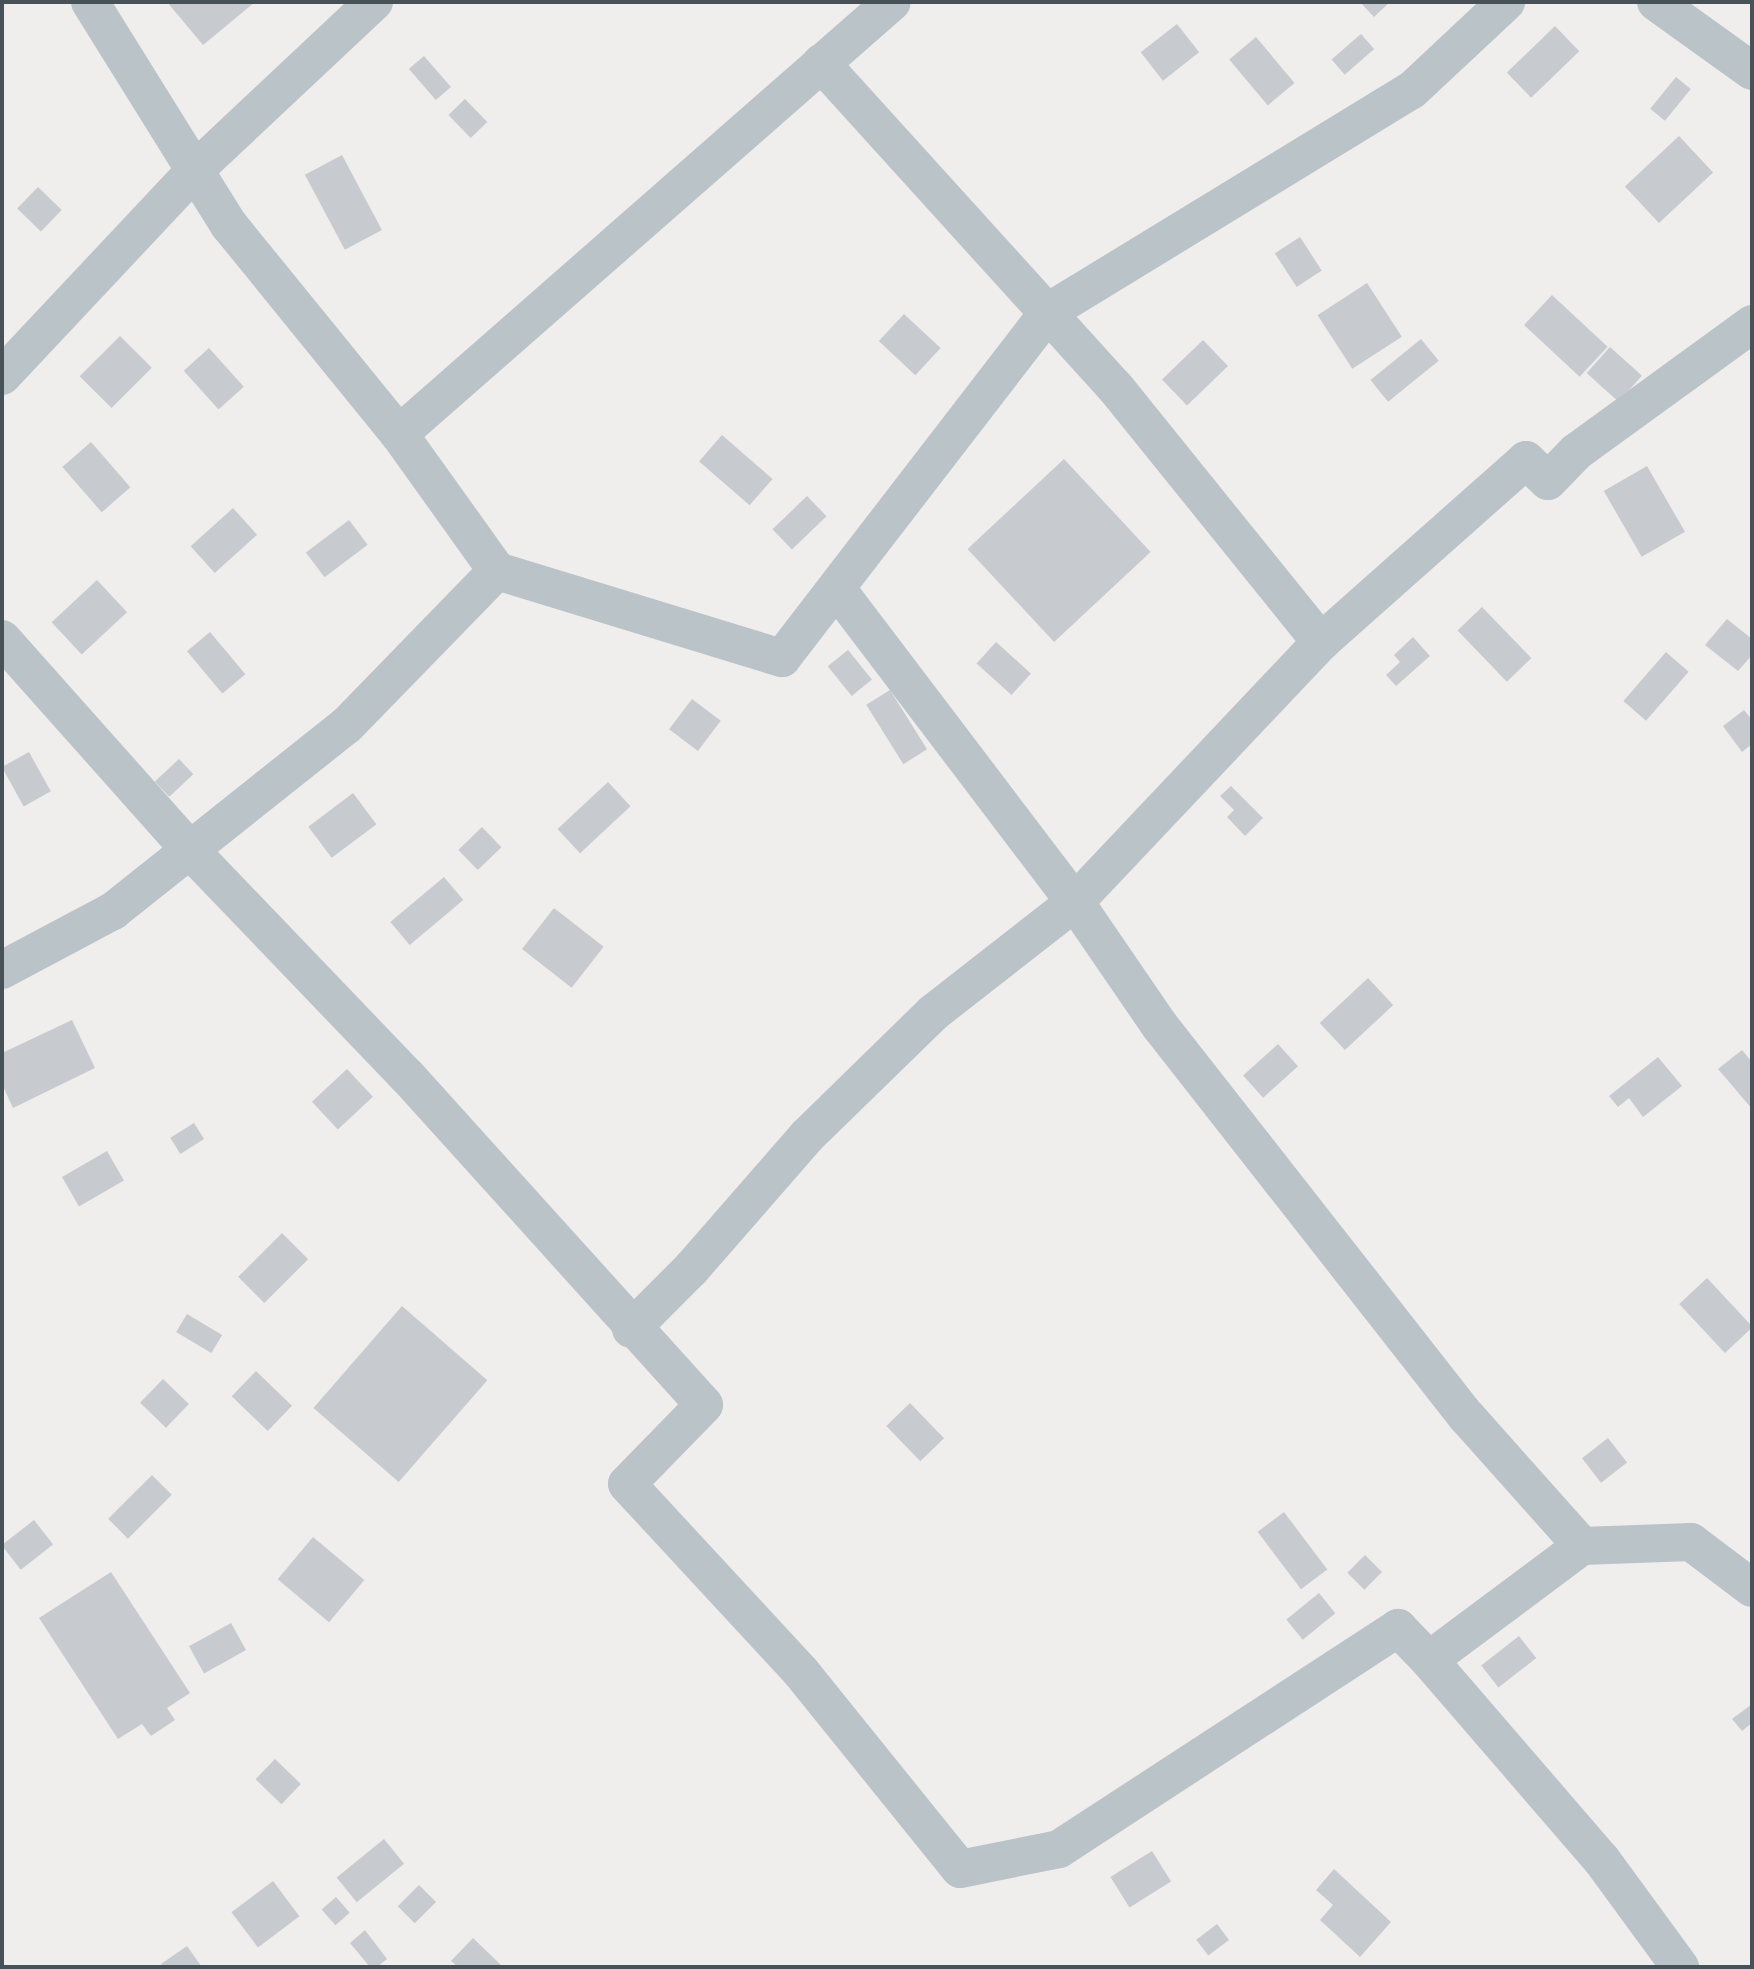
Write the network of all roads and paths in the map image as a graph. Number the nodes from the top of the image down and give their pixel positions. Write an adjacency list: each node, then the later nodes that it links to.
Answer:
1 (90, 2): 8 (street)
2 (374, 2): 8 (street)
3 (892, 2): 6 (street)
4 (1506, 2): 9 (street)
5 (1656, 2): 7 (street)
6 (821, 63): 9 (street); 12 (street)
7 (1752, 71)
8 (197, 168): 11 (street); 12 (street)
9 (1048, 312): 14 (street); 16 (street)
10 (1752, 324): 16 (street)
11 (2, 376)
12 (399, 434): 13 (street)
13 (497, 571): 14 (street); 17 (street)
14 (837, 589): 18 (street)
15 (2, 639): 17 (street)
16 (1321, 642): 18 (street)
17 (189, 849): 19 (street); 20 (street)
18 (1075, 901): 20 (street); 21 (street)
19 (2, 970)
20 (631, 1329): 23 (street)
21 (1582, 1546): 22 (street); 23 (street)
22 (1752, 1588)
23 (1429, 1660): 24 (street)
24 (1680, 1967)

